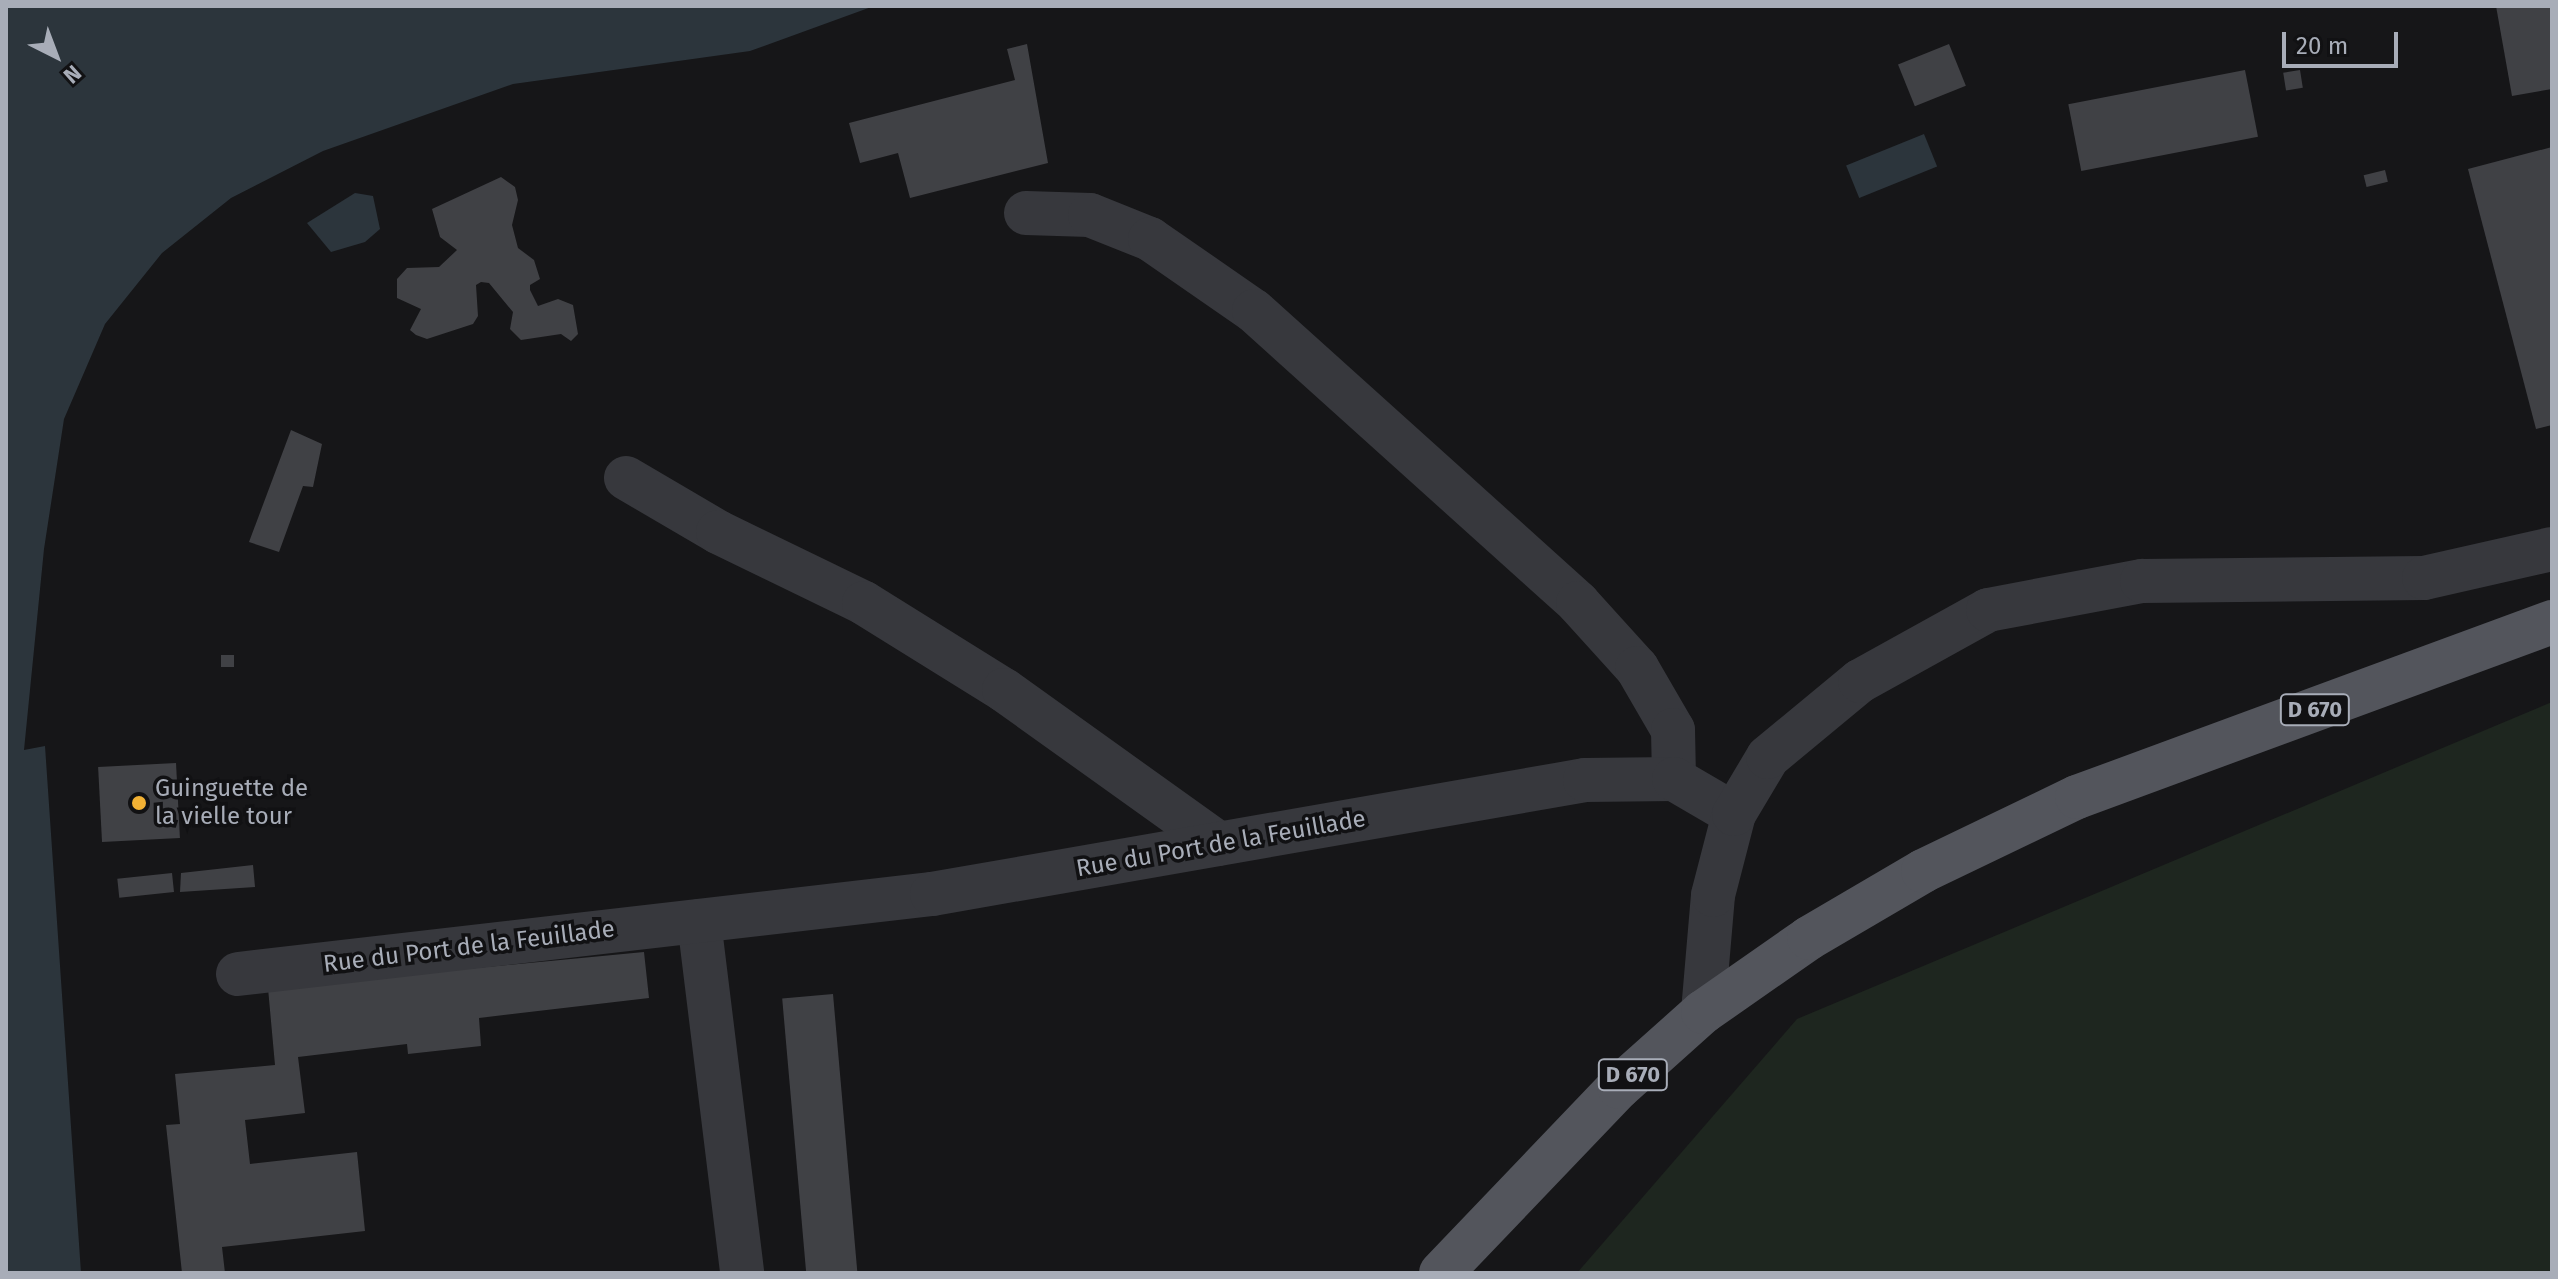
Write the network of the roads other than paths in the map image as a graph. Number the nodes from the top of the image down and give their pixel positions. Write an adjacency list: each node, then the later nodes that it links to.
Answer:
1 (1026, 213): 5 (street)
2 (626, 478): 7 (street)
3 (2552, 549): 6 (street)
4 (2552, 622): 10 (main road, D 670)
5 (1674, 779): 6 (street); 7 (street, Rue du Port de la Feuillade)
6 (1734, 814): 10 (street)
7 (1219, 844): 8 (street, Rue du Port de la Feuillade)
8 (699, 921): 9 (street, Rue du Port de la Feuillade); 12 (street)
9 (238, 974)
10 (1703, 1012): 11 (main road, D 670)
11 (1566, 1141): 13 (main road, D 670); 14 (main road, D 670)
12 (742, 1273)
13 (1441, 1273)
14 (1473, 1273)

